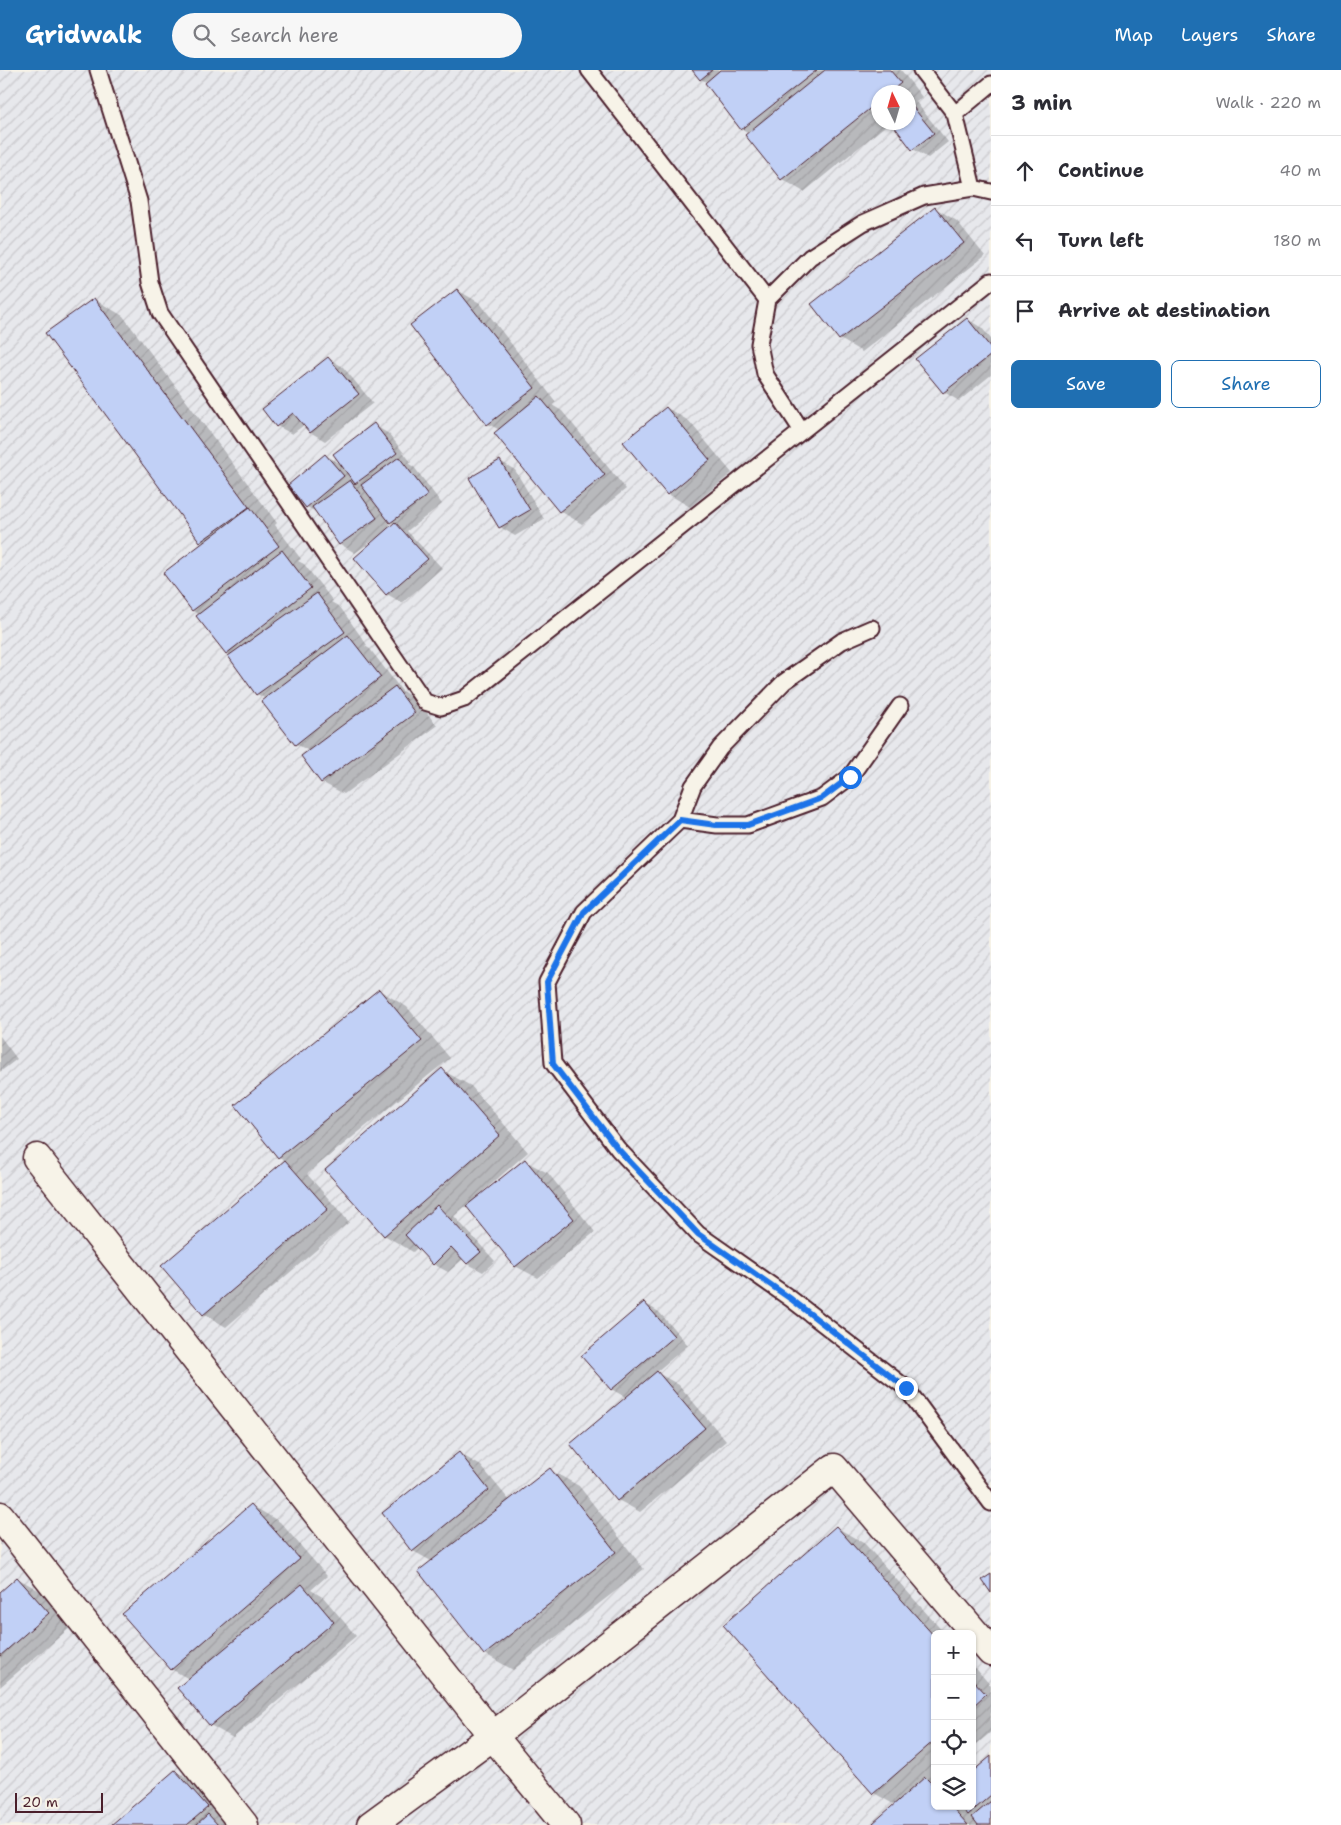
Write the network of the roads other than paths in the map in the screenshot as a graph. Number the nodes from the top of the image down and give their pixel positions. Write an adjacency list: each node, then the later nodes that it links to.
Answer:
1 (98, 70): 10 (lane)
2 (589, 70): 9 (lane)
3 (921, 70): 5 (lane)
4 (991, 84): 5 (lane)
5 (955, 114): 6 (lane)
6 (973, 188): 7 (lane); 9 (lane)
7 (991, 192)
8 (991, 281): 10 (lane)
9 (767, 300): 10 (lane)
10 (802, 431)
11 (872, 628): 13 (lane)
12 (900, 706): 13 (lane)
13 (680, 820): 15 (lane)
14 (36, 1158): 18 (street)
15 (991, 1503)
16 (0, 1516): 19 (street)
17 (991, 1652): 18 (street)
18 (493, 1736): 20 (street); 21 (street)
19 (244, 1825)
20 (371, 1825)
21 (566, 1825)

